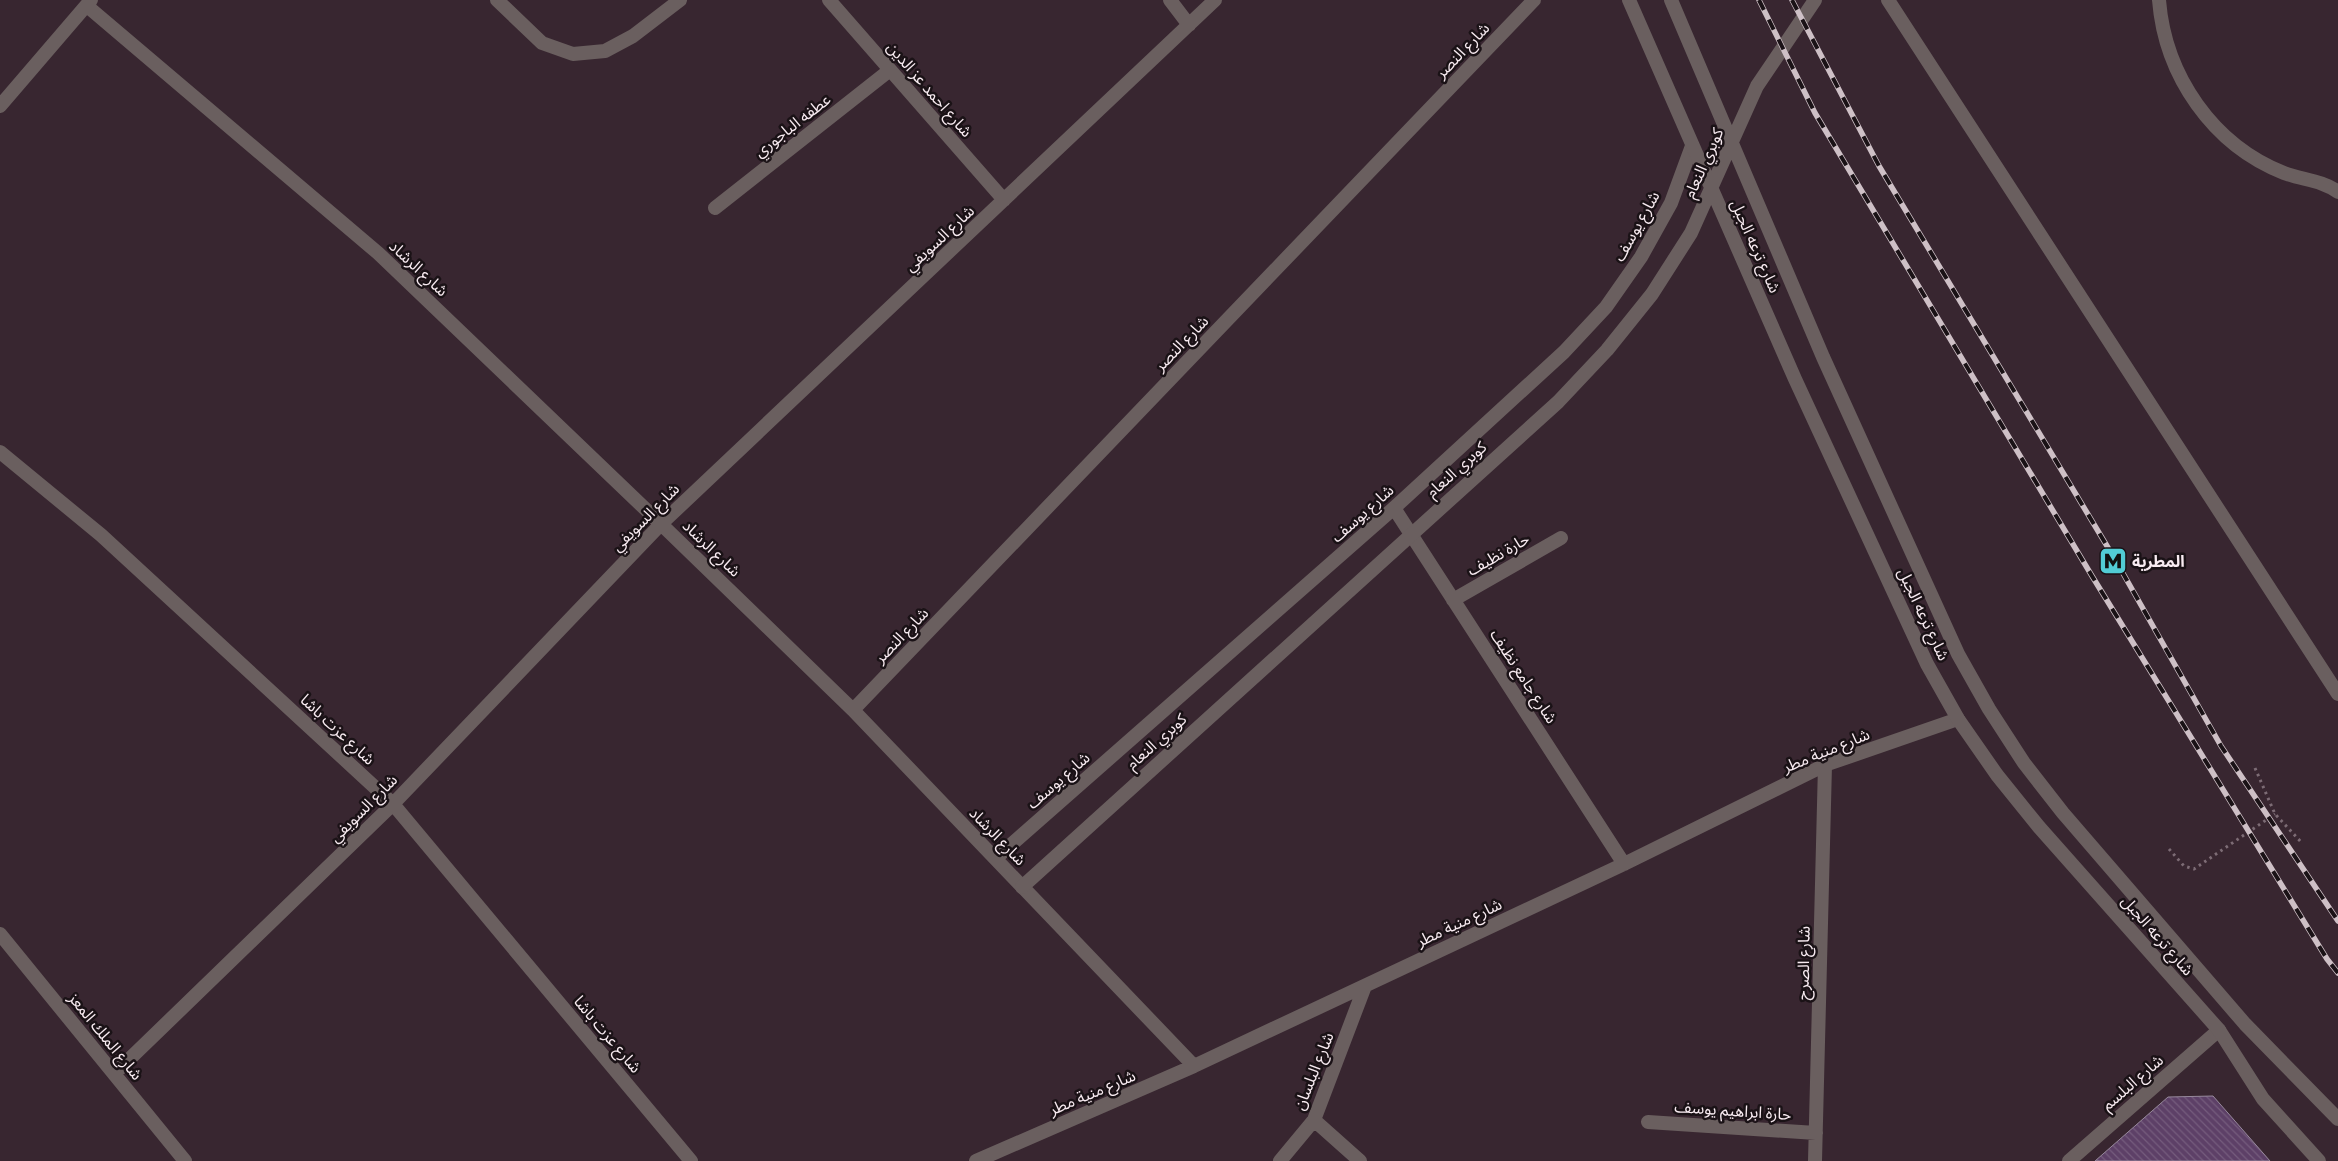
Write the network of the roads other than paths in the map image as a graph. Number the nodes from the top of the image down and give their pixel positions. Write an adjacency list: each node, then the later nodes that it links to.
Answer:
1 (497, 0): 2 (street)
2 (680, 0)
3 (829, 0): 14 (street, شارع احمد عز الدين)
4 (1170, 0): 13 (street)
5 (1215, 0): 13 (street, شارع السويفي)
6 (1534, 0): 26 (street, شارع النصر)
7 (1629, 0): 16 (street, شارع ترعه الجبل)
8 (1671, 0): 38 (street, شارع ترعه الجبل)
9 (1815, 0): 32 (street, كوبري النعام)
10 (1888, 0): 25 (street)
11 (2159, 0): 17 (street)
12 (89, 3): 15 (street); 22 (street, شارع الرشاد)
13 (1189, 25): 18 (street, شارع السويفي)
14 (890, 70): 18 (street, شارع احمد عز الدين); 19 (street, عطفه الباجوري)
15 (0, 106)
16 (1692, 146): 21 (street, شارع يوسف); 27 (street, شارع ترعه الجبل)
17 (2338, 192)
18 (1004, 200): 22 (street, شارع السويفي)
19 (715, 208)
20 (0, 452): 29 (street, شارع عزت باشا)
21 (1394, 508): 24 (street, شارع جامع نظيف); 30 (street, شارع يوسف)
22 (661, 524): 26 (street, شارع الرشاد); 29 (street, شارع السويفي)
23 (1561, 538): 24 (street, حارة نظيف)
24 (1453, 600): 31 (street, شارع جامع نظيف)
25 (2338, 694)
26 (854, 710): 30 (street, شارع الرشاد)
27 (1958, 719): 28 (street, شارع منية مطر); 35 (street, شارع ترعه الجبل)
28 (1825, 765): 31 (street, شارع منية مطر); 41 (street, شارع الصرح)
29 (393, 804): 37 (street, شارع السويفي); 43 (street, شارع عزت باشا)
30 (996, 858): 32 (street, شارع الرشاد)
31 (1624, 864): 34 (street, شارع منية مطر)
32 (1022, 886): 36 (street, شارع الرشاد)
33 (0, 934): 37 (street, شارع الملك المعز)
34 (1365, 986): 36 (street, شارع منية مطر); 39 (street, شارع البلسان)
35 (2219, 1030): 48 (street, شارع البلسم); 49 (street, شارع ترعه الجبل)
36 (1194, 1066): 44 (street, شارع منية مطر)
37 (114, 1074): 42 (street, شارع الملك المعز)
38 (2338, 1119)
39 (1314, 1120): 45 (street, شارع البلسان); 46 (street)
40 (1648, 1122): 41 (street, حارة ابراهيم يوسف)
41 (1816, 1133): 47 (street, شارع الصرح)
42 (185, 1161)
43 (691, 1161)
44 (976, 1161)
45 (1280, 1161)
46 (1360, 1161)
47 (1815, 1161)
48 (2069, 1161)
49 (2319, 1161)

